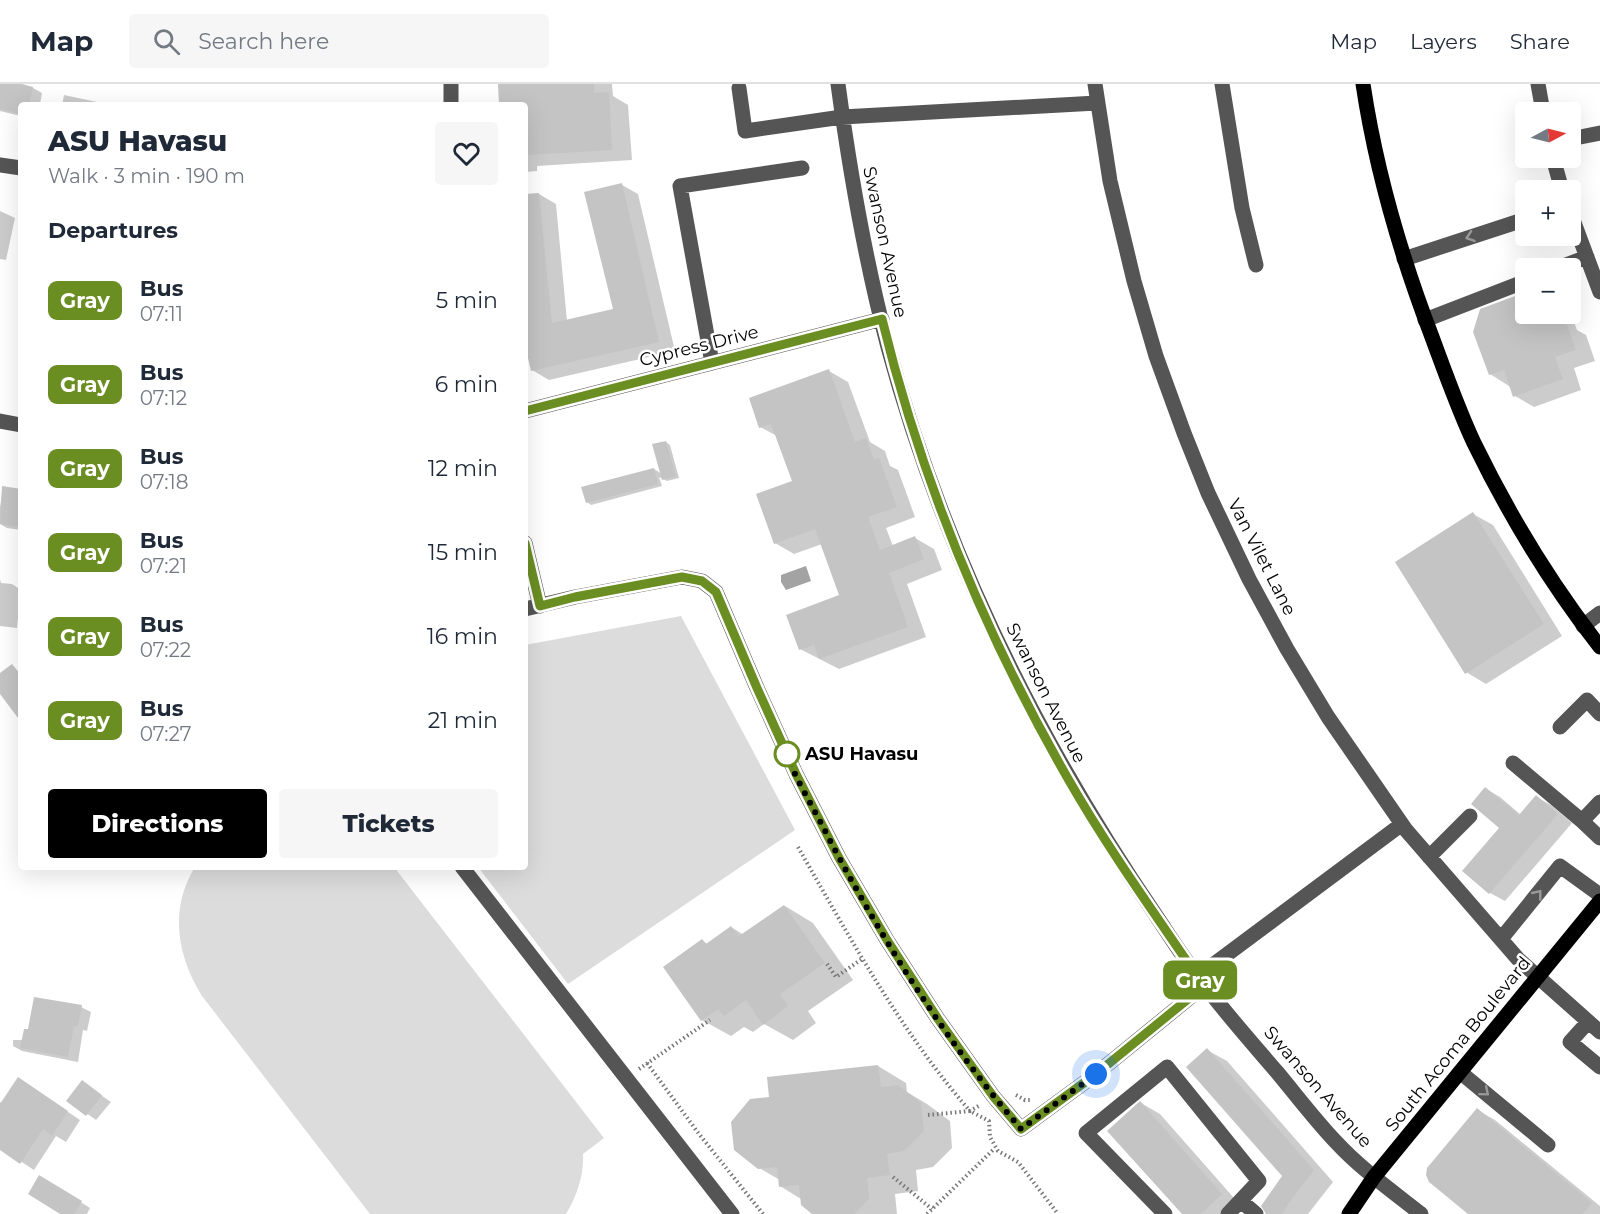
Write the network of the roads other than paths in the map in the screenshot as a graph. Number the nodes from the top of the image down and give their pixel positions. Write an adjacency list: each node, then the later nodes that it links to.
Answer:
1 (451, 84): 8 (street)
2 (838, 84): 11 (street, Swanson Avenue)
3 (1095, 84): 10 (street, Van Vilet Lane)
4 (1222, 84): 22 (street)
5 (1363, 84): 20 (main road)
6 (1538, 84): 9 (street)
7 (739, 88): 11 (street)
8 (451, 102)
9 (1542, 102)
10 (1097, 103): 11 (street); 42 (street, Van Vilet Lane)
11 (842, 117): 25 (street, Swanson Avenue)
12 (1600, 133): 13 (street)
13 (1581, 137)
14 (0, 165): 15 (street)
15 (18, 168)
16 (802, 168): 27 (street)
17 (1515, 223): 20 (street, one-way to 20)
18 (1581, 241): 19 (street)
19 (1587, 257): 21 (street); 24 (street)
20 (1404, 259): 26 (main road)
21 (1581, 259)
22 (1256, 264)
23 (1515, 285): 26 (street)
24 (1600, 292)
25 (882, 319): 27 (street, Cypress Drive); 50 (street, Swanson Avenue)
26 (1425, 320): 34 (main road)
27 (712, 363): 28 (street, Cypress Drive)
28 (528, 410)
29 (0, 421): 30 (street)
30 (18, 424)
31 (528, 567): 32 (street)
32 (533, 607): 50 (street)
33 (1600, 613): 34 (street)
34 (1583, 626): 35 (main road)
35 (1600, 647)
36 (1600, 714): 37 (street)
37 (1560, 727)
38 (1513, 763): 41 (street)
39 (1600, 802): 41 (street)
40 (1470, 816): 44 (street)
41 (1582, 821): 43 (street)
42 (1402, 824): 44 (street, Van Vilet Lane); 50 (street)
43 (1600, 838)
44 (1429, 857): 48 (street, Van Vilet Lane)
45 (464, 870): 57 (street)
46 (1600, 895): 48 (street, one-way to 46)
47 (1600, 901): 49 (main road, South Acoma Boulevard)
48 (1501, 939): 49 (street, Van Vilet Lane)
49 (1538, 977): 51 (street, Van Vilet Lane); 53 (main road, South Acoma Boulevard)
50 (1201, 981): 55 (street, Swanson Avenue)
51 (1594, 1027): 52 (street)
52 (1600, 1067)
53 (1460, 1072): 54 (street, one-way to 54); 55 (main road, South Acoma Boulevard)
54 (1548, 1145)
55 (1374, 1177): 61 (main road, South Acoma Boulevard); 62 (street, Swanson Avenue)
56 (1241, 1201): 58 (street); 59 (street); 60 (street)
57 (732, 1214)
58 (1165, 1214)
59 (1228, 1214)
60 (1256, 1214)
61 (1348, 1214)
62 (1421, 1214)

